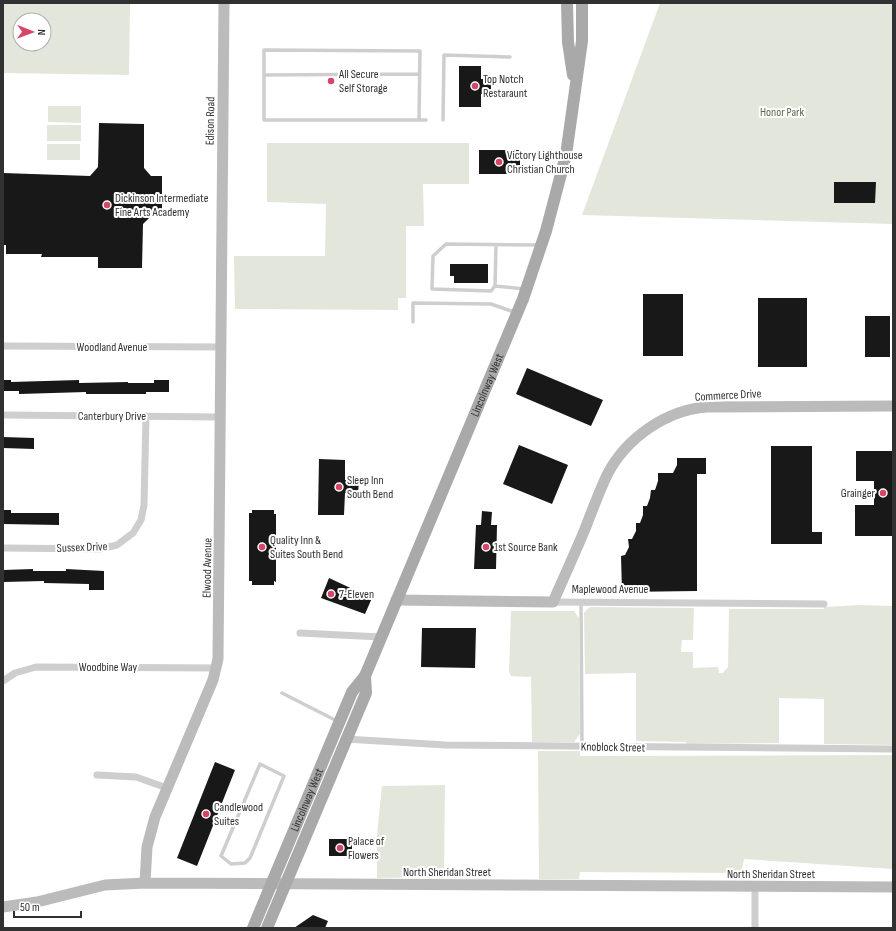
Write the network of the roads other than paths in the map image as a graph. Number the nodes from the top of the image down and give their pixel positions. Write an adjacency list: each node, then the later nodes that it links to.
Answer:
1 (224, 3): 11 (street, Edison Road)
2 (567, 3): 7 (main road, Lincolnway West)
3 (582, 3): 7 (main road, Lincolnway West)
4 (510, 57): 10 (lane)
5 (419, 74): 6 (lane); 6 (lane); 8 (lane)
6 (264, 75): 8 (lane)
7 (574, 85): 13 (main road, Lincolnway West)
8 (419, 120): 9 (lane)
9 (426, 120)
10 (443, 120)
11 (222, 239): 19 (street, Elwood Avenue)
12 (496, 245): 13 (lane); 14 (lane); 14 (lane)
13 (542, 245): 15 (main road, Lincolnway West)
14 (495, 286): 15 (lane)
15 (526, 289): 16 (main road, Lincolnway West)
16 (517, 312): 17 (lane); 25 (main road, Lincolnway West)
17 (413, 322)
18 (3, 346): 19 (street, Woodland Avenue)
19 (221, 348): 23 (street, Elwood Avenue)
20 (893, 406): 26 (street, Commerce Drive)
21 (3, 415): 22 (street, Canterbury Drive)
22 (146, 416): 23 (street, Canterbury Drive); 24 (street, Sussex Drive)
23 (222, 417): 31 (street, Elwood Avenue)
24 (3, 548)
25 (396, 600): 26 (street, Maplewood Avenue); 30 (main road, Lincolnway West)
26 (553, 602): 27 (street, Maplewood Avenue)
27 (581, 602): 28 (street, Maplewood Avenue); 38 (lane)
28 (824, 604)
29 (300, 633): 30 (street)
30 (381, 636): 32 (main road, Lincolnway West)
31 (216, 668): 33 (street, Woodbine Way); 41 (street, Elwood Avenue)
32 (365, 676): 35 (main road, Lincolnway West); 36 (main road, Lincolnway West)
33 (3, 681)
34 (282, 693): 35 (lane)
35 (340, 722): 37 (main road, Lincolnway West)
36 (347, 738): 37 (street, Knoblock Street); 38 (street, Knoblock Street); 45 (main road, Lincolnway West)
37 (333, 739): 44 (main road, Lincolnway West)
38 (582, 746): 39 (street, Knoblock Street)
39 (893, 749)
40 (97, 775): 41 (street)
41 (167, 788): 43 (street, Elwood Avenue)
42 (231, 864): 42 (lane)
43 (145, 883): 44 (street, North Sheridan Street); 48 (street, North Sheridan Street)
44 (271, 885): 45 (street, North Sheridan Street); 49 (main road, Lincolnway West)
45 (286, 885): 46 (street, North Sheridan Street); 50 (main road, Lincolnway West)
46 (755, 887): 47 (street, North Sheridan Street); 51 (street)
47 (893, 887)
48 (3, 907)
49 (253, 928)
50 (267, 928)
51 (755, 928)

